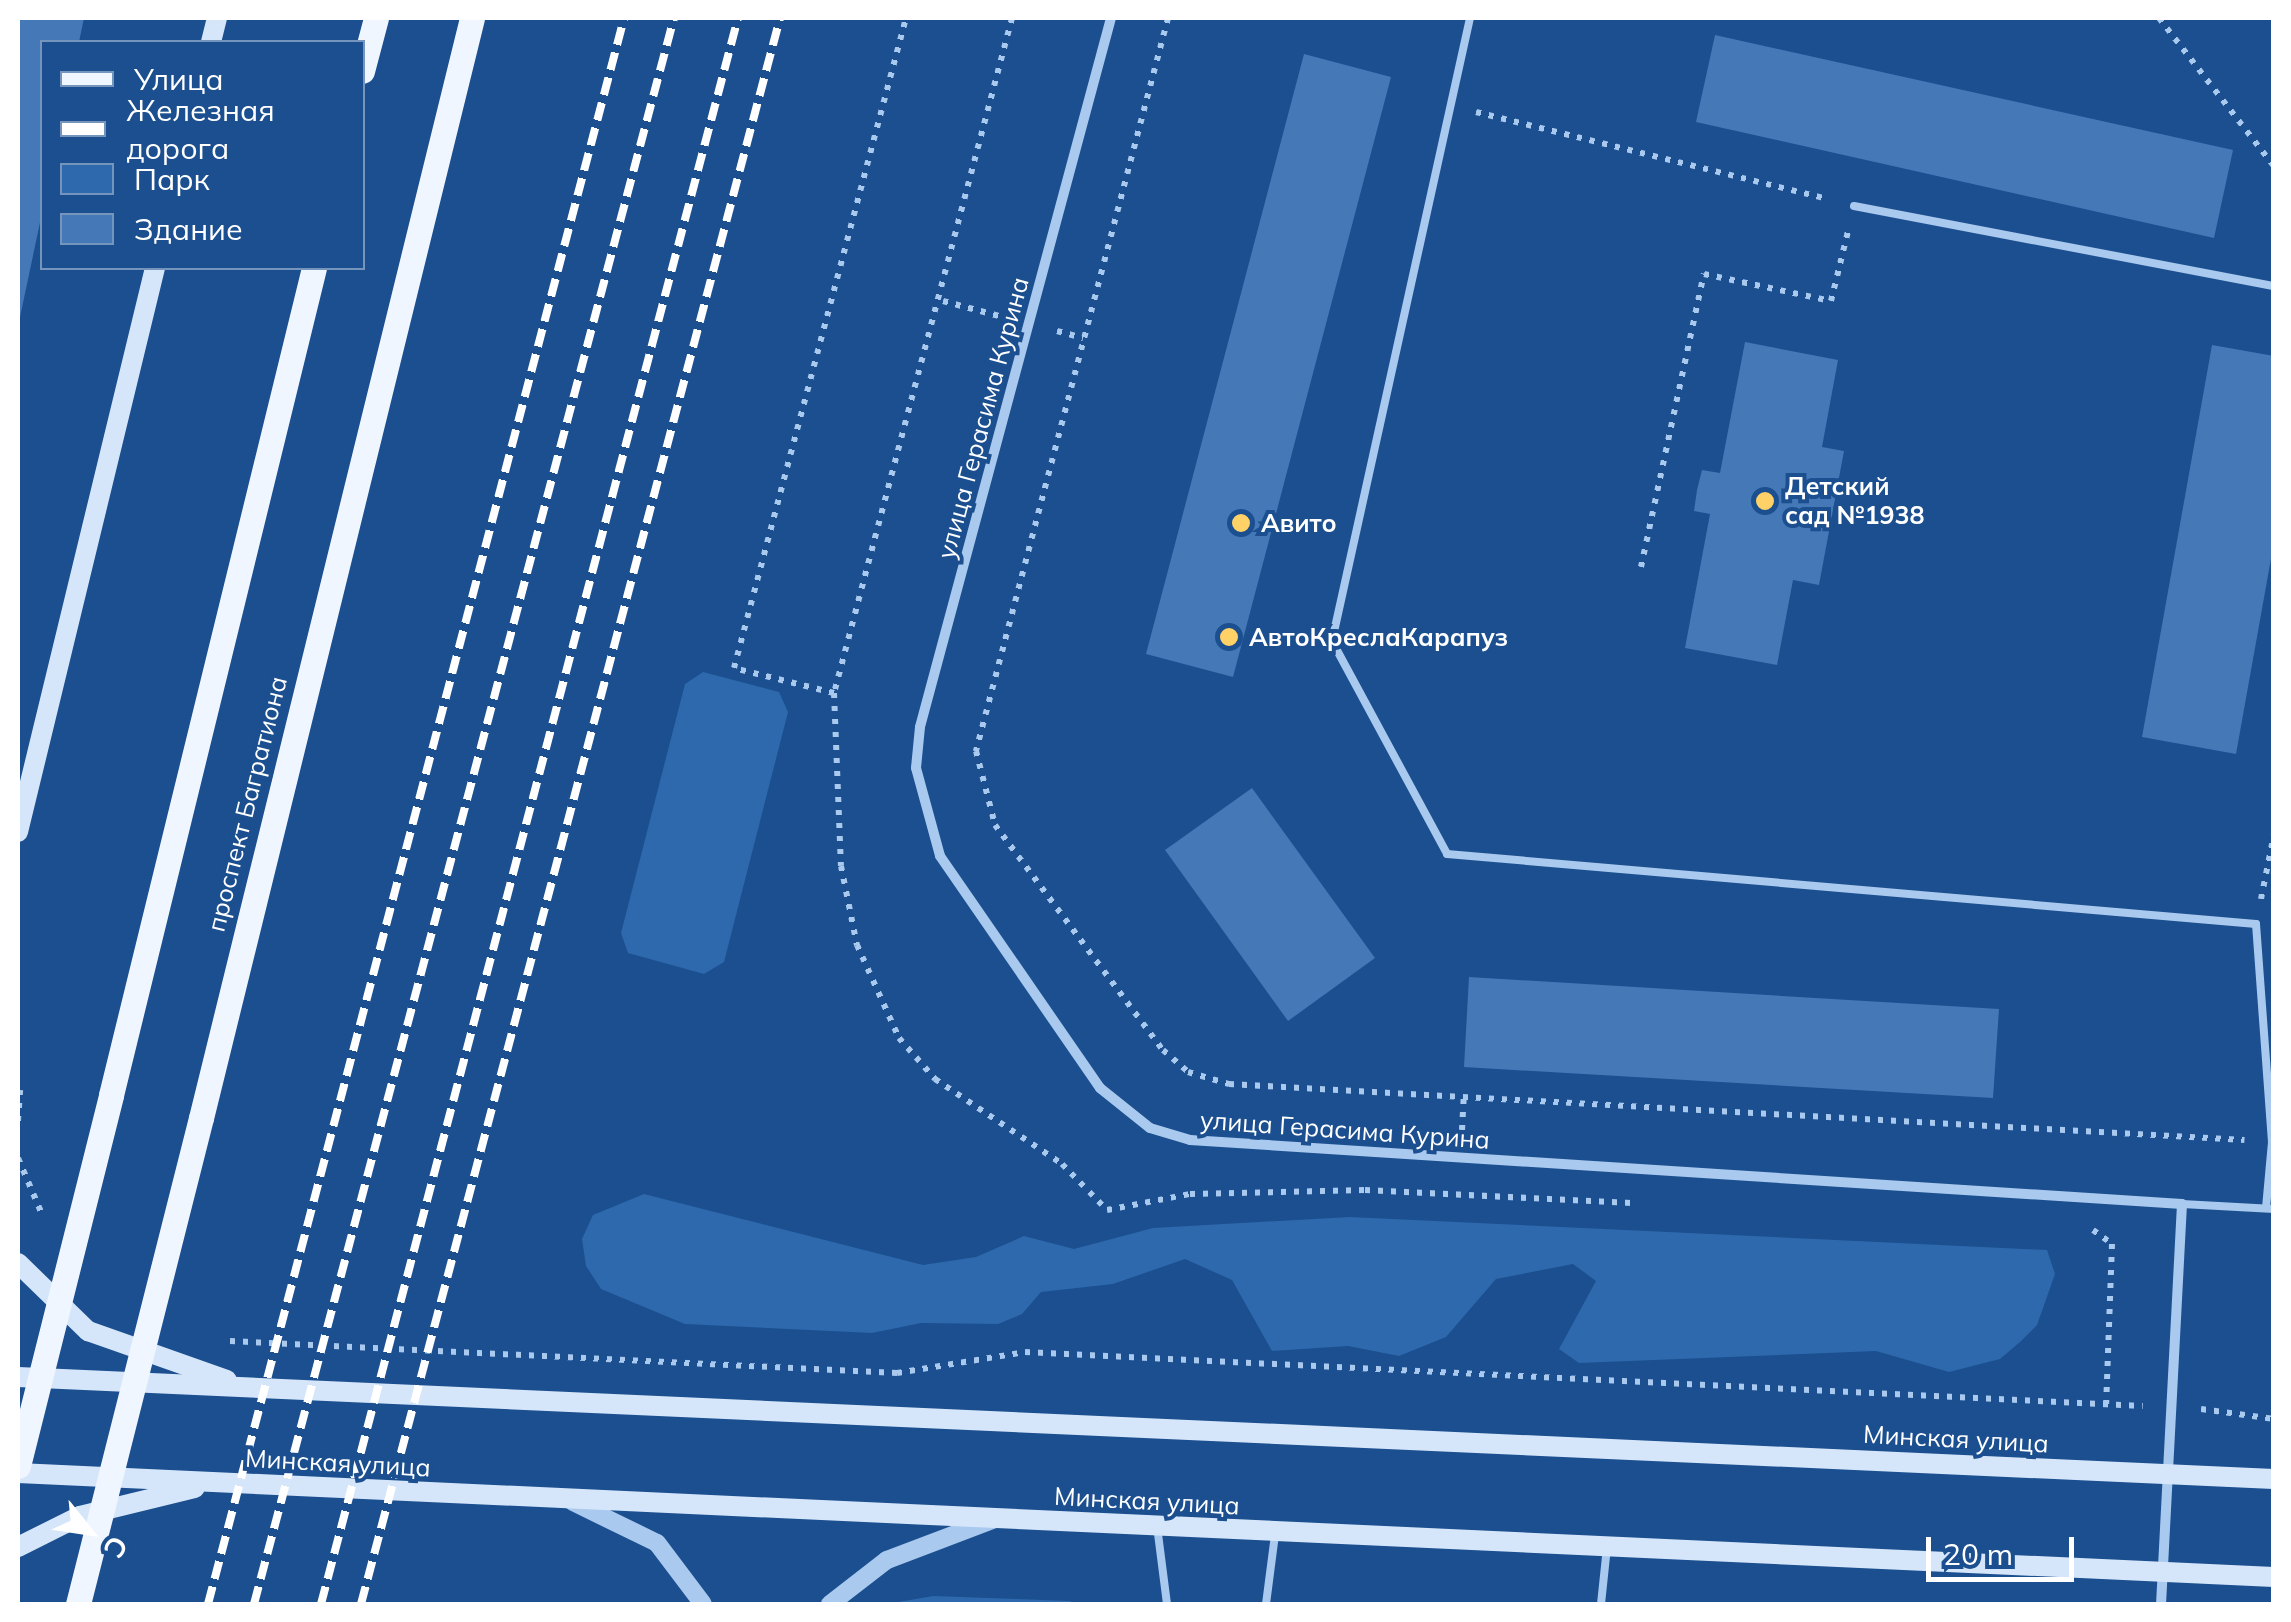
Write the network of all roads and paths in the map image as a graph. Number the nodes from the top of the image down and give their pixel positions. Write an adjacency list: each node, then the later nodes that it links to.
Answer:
1 (376, 18): 9 (main road)
2 (472, 18): 55 (main road, проспект Багратиона, bridge)
3 (906, 18): 21 (path)
4 (1012, 18): 16 (path)
5 (1111, 18): 32 (street, улица Герасима Курина)
6 (1168, 18): 19 (path)
7 (1470, 18): 10 (lane)
8 (2158, 18): 11 (path)
9 (365, 60)
10 (1450, 105): 12 (path); 24 (lane)
11 (2274, 166)
12 (1854, 206): 15 (lane); 20 (path)
13 (156, 270): 22 (main road)
14 (314, 270): 43 (main road, bridge)
15 (2274, 286)
16 (943, 301): 17 (path); 21 (path)
17 (1006, 318)
18 (1051, 330): 19 (path)
19 (1084, 338): 26 (path)
20 (1641, 568)
21 (834, 693): 31 (path)
22 (18, 832)
23 (2274, 834): 24 (path)
24 (2256, 924): 29 (lane)
25 (20, 1090): 27 (path)
26 (1464, 1097): 28 (path); 29 (path)
27 (18, 1121)
28 (1462, 1130)
29 (2272, 1142): 33 (lane)
30 (18, 1158): 34 (path)
31 (1655, 1204)
32 (2182, 1204): 33 (lane); 41 (street)
33 (2270, 1208)
34 (45, 1218)
35 (2086, 1225): 40 (path)
36 (18, 1263): 39 (main road)
37 (210, 1338): 40 (path)
38 (18, 1377): 39 (main road, Минская улица)
39 (248, 1387): 44 (main road, Минская улица)
40 (2106, 1404): 41 (path)
41 (2170, 1408): 42 (path); 44 (street)
42 (2274, 1419)
43 (18, 1469): 46 (main road, Минская улица)
44 (2167, 1474): 45 (main road, Минская улица); 53 (street)
45 (2274, 1479)
46 (217, 1483): 47 (main road, Минская улица); 51 (main road)
47 (563, 1499): 48 (main road, Минская улица); 56 (street)
48 (996, 1519): 49 (main road, Минская улица); 57 (street)
49 (1157, 1526): 50 (main road, Минская улица); 58 (lane)
50 (1276, 1532): 52 (main road, Минская улица); 59 (lane)
51 (18, 1547)
52 (1607, 1547): 53 (main road, Минская улица); 60 (lane)
53 (2162, 1574): 54 (main road, Минская улица); 61 (street)
54 (2274, 1578)
55 (78, 1604)
56 (703, 1604)
57 (830, 1604)
58 (1167, 1604)
59 (1266, 1604)
60 (1601, 1604)
61 (2161, 1604)

